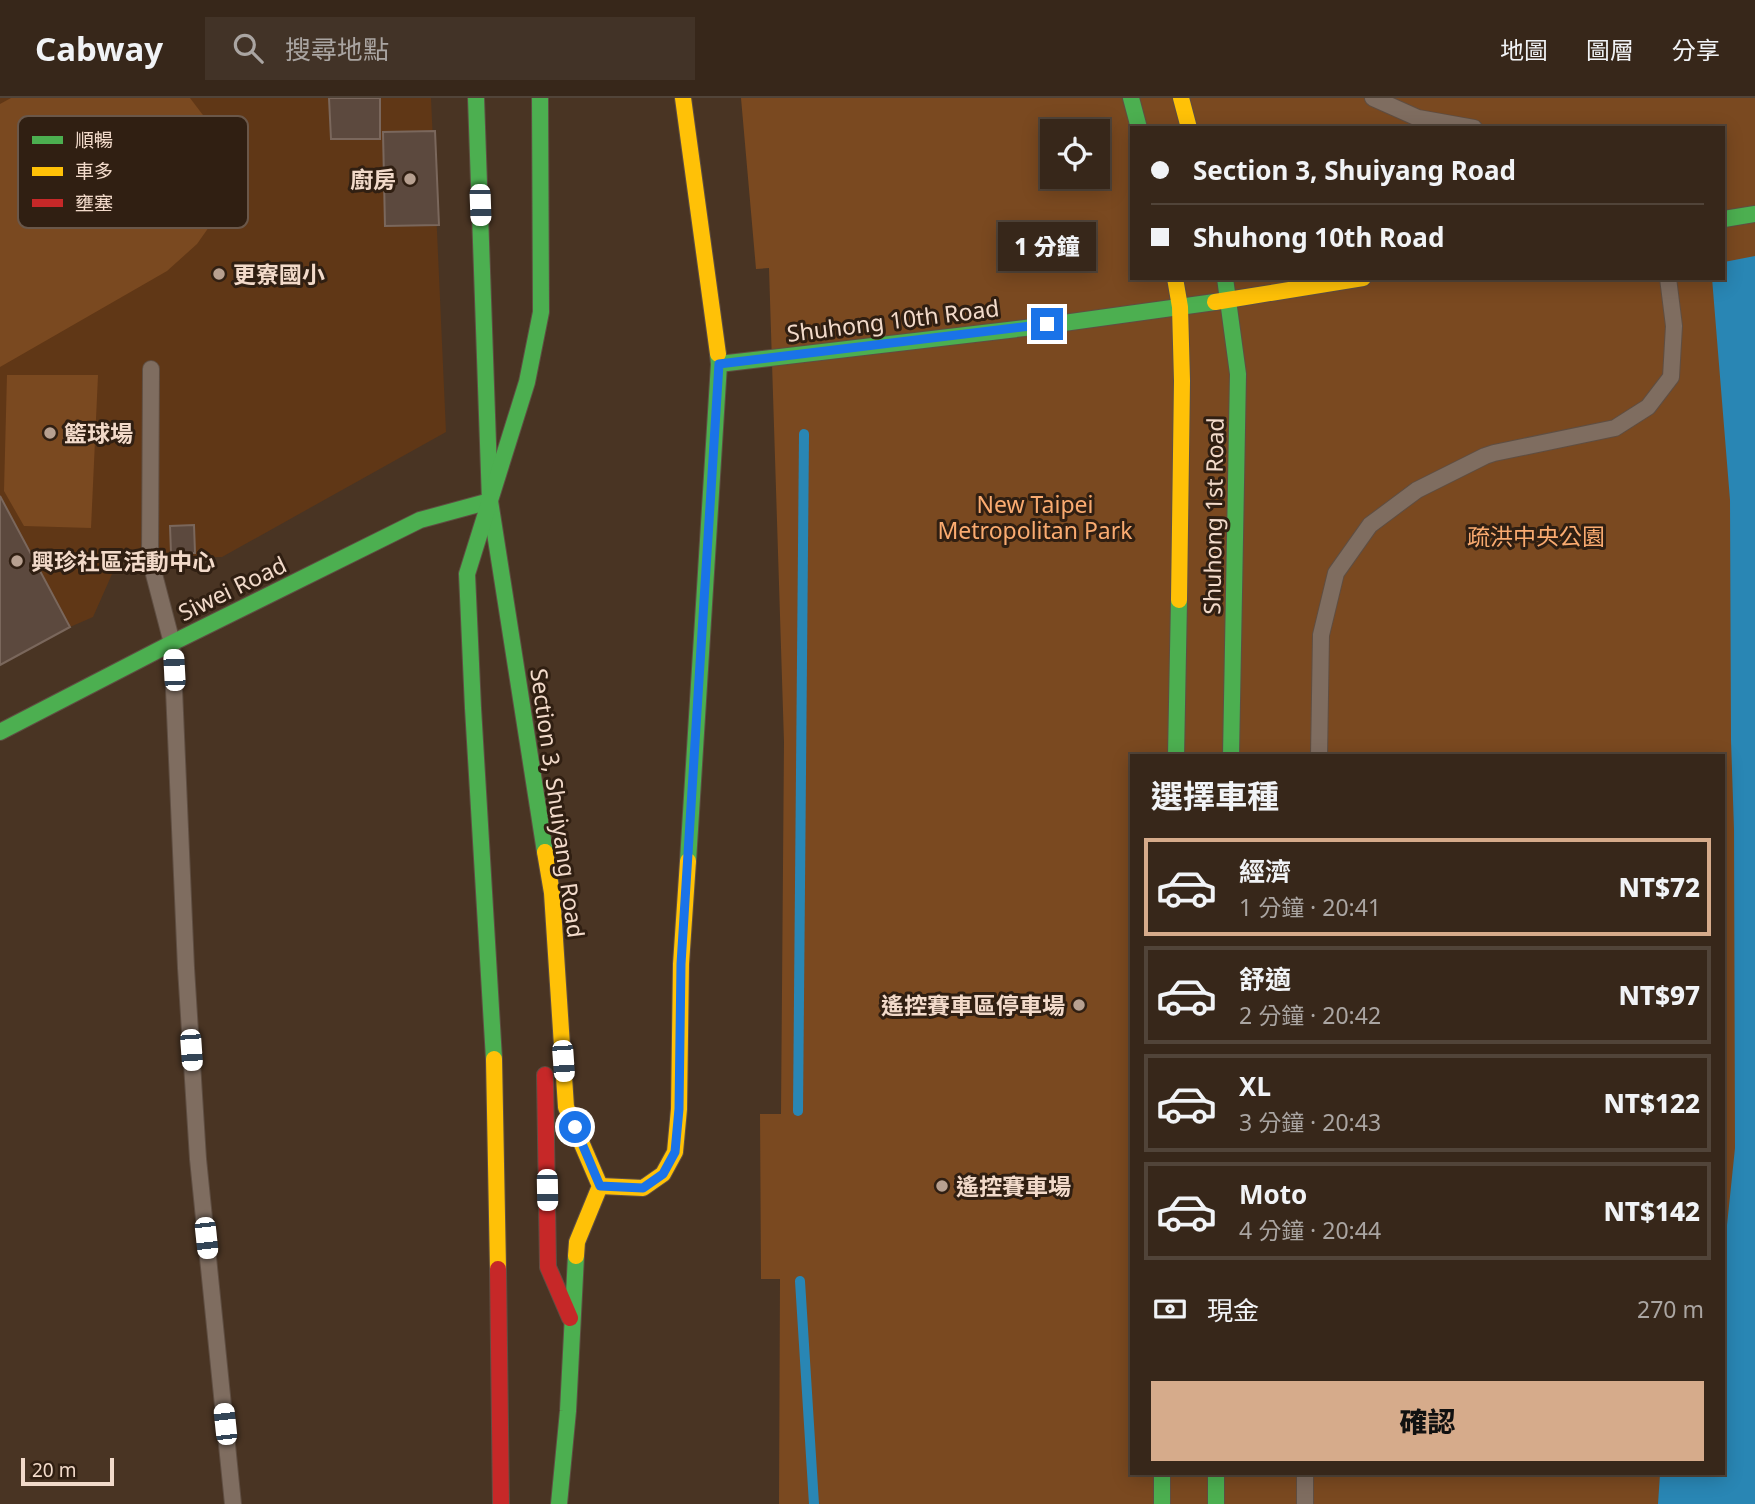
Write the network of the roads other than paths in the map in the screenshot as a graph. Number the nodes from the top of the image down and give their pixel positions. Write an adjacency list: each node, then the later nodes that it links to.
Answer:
1 (477, 98): 20 (street, Section 3, Shuiyang Road)
2 (540, 98): 20 (street)
3 (683, 98): 18 (street)
4 (1131, 98): 7 (street)
5 (1181, 98): 8 (street)
6 (1373, 98): 9 (lane)
7 (1138, 126)
8 (1188, 126)
9 (1463, 126)
10 (1755, 214): 11 (street)
11 (1725, 219)
12 (1175, 280): 17 (street, Shuhong 1st Road)
13 (1225, 280): 16 (street, Shuhong 1st Road)
14 (1351, 280): 16 (street, Shuhong 10th Road)
15 (1668, 280): 25 (lane)
16 (1228, 300): 17 (street, Shuhong 10th Road); 24 (street, Shuhong 1st Road)
17 (1180, 307): 18 (street, Shuhong 10th Road); 23 (street, Shuhong 1st Road)
18 (719, 364): 27 (street)
19 (151, 369): 21 (lane)
20 (490, 501): 21 (street, Siwei Road); 26 (street, Section 3, Shuiyang Road); 33 (street)
21 (172, 643): 22 (street, Siwei Road); 32 (lane)
22 (0, 732)
23 (1176, 754)
24 (1231, 754)
25 (1319, 754)
26 (560, 1016): 27 (street, Section 3, Shuiyang Road); 28 (street)
27 (600, 1186): 28 (street)
28 (573, 1326): 34 (street)
29 (1162, 1475): 35 (street)
30 (1216, 1475): 36 (street)
31 (1305, 1475): 37 (lane)
32 (233, 1504)
33 (501, 1504)
34 (559, 1504)
35 (1162, 1504)
36 (1216, 1504)
37 (1305, 1504)

